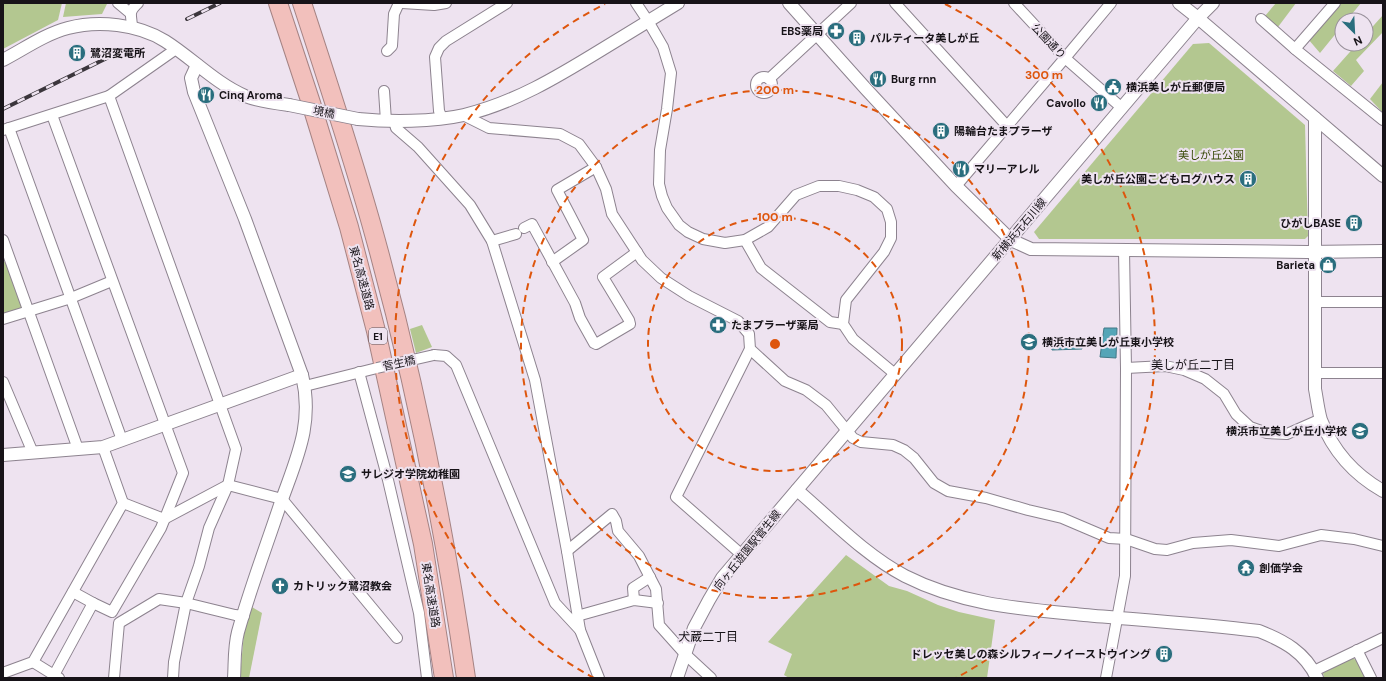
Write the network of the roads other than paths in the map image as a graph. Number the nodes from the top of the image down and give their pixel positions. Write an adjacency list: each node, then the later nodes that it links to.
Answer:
1 (118, 3): 18 (street)
2 (138, 3): 18 (street)
3 (278, 3): 111 (highway, 東名高速道路 / E1)
4 (302, 3): 112 (highway, 東名高速道路 / E1)
5 (400, 3): 6 (street); 26 (street)
6 (446, 3)
7 (636, 3): 21 (street)
8 (678, 3): 21 (street, 境橋)
9 (790, 3): 23 (street)
10 (851, 3): 23 (street)
11 (895, 3): 40 (street)
12 (1014, 3): 27 (street, 公園通り)
13 (1110, 3): 27 (street)
14 (1179, 3): 19 (street)
15 (1212, 3): 19 (street, 新横浜元石川線)
16 (1335, 3): 25 (street)
17 (504, 4): 36 (street)
18 (130, 13): 22 (street)
19 (1198, 18): 33 (street, 新横浜元石川線); 37 (street)
20 (1261, 19): 25 (street)
21 (648, 21): 35 (street, 境橋); 46 (street)
22 (132, 28): 24 (street, 境橋); 28 (street, 境橋)
23 (818, 35): 30 (street); 44 (street)
24 (176, 49): 29 (street, 境橋); 32 (street)
25 (1295, 49): 38 (street)
26 (387, 51)
27 (1065, 58): 33 (street, 公園通り); 40 (street)
28 (3, 60)
29 (197, 65): 39 (street, 境橋, bridge); 67 (street)
30 (768, 79)
31 (384, 91): 39 (street)
32 (110, 96): 34 (street); 69 (street)
33 (1122, 108): 47 (street, 新横浜元石川線)
34 (52, 115): 41 (street); 54 (street)
35 (464, 115): 36 (street, 境橋); 42 (street)
36 (442, 118): 39 (street, 境橋)
37 (1315, 118): 43 (street); 52 (street)
38 (1383, 120)
39 (390, 121): 48 (street)
40 (1007, 126): 44 (street)
41 (6, 129): 55 (street)
42 (596, 167): 51 (street); 53 (street)
43 (1383, 176)
44 (956, 186): 47 (street)
45 (3, 240): 58 (street)
46 (745, 240): 60 (street); 60 (street)
47 (1010, 240): 49 (street); 66 (street, 新横浜元石川線)
48 (492, 241): 53 (street); 87 (street)
49 (1124, 250): 52 (street); 62 (street)
50 (1383, 251): 52 (street)
51 (637, 252): 53 (street); 61 (street)
52 (1315, 252): 56 (street)
53 (552, 262)
54 (112, 281): 55 (street); 71 (street)
55 (71, 298): 58 (street); 73 (street)
56 (1315, 302): 57 (street); 64 (street)
57 (1383, 302)
58 (29, 312): 59 (street); 75 (street)
59 (3, 319)
60 (843, 324): 66 (street)
61 (750, 349): 72 (street); 88 (street)
62 (1126, 368): 70 (street); 85 (street)
63 (361, 372): 67 (street, 菅生橋); 98 (street, 菅生橋, bridge); 110 (street)
64 (1315, 373): 65 (street); 70 (street)
65 (1383, 373)
66 (895, 374): 72 (street, 新横浜元石川線)
67 (303, 380): 69 (street); 82 (street)
68 (3, 382): 76 (street)
69 (221, 405): 71 (street); 79 (street)
70 (1321, 419): 81 (street)
71 (165, 425): 73 (street); 84 (street)
72 (847, 430): 78 (street, 新横浜元石川線); 85 (street)
73 (122, 440): 74 (street)
74 (103, 447): 75 (street); 83 (street)
75 (78, 449): 76 (street)
76 (33, 452): 77 (street)
77 (3, 455)
78 (826, 455): 80 (street, 向ヶ丘遊園駅菅生線)
79 (228, 485): 82 (street); 84 (street); 94 (street)
80 (797, 490): 88 (street, 向ヶ丘遊園駅菅生線); 97 (street)
81 (1383, 491)
82 (282, 499): 95 (street); 99 (street)
83 (122, 503): 84 (street); 90 (street)
84 (164, 519): 93 (street)
85 (1126, 539): 86 (street); 97 (street)
86 (1383, 546)
87 (567, 551): 89 (street); 96 (street)
88 (742, 554): 102 (street, 向ヶ丘遊園駅菅生線)
89 (650, 577): 91 (street); 92 (street)
90 (73, 592): 93 (street); 103 (street)
91 (634, 600): 92 (street); 96 (street)
92 (658, 602): 102 (street)
93 (93, 603): 106 (street)
94 (186, 603): 95 (street); 107 (street); 108 (street)
95 (244, 616): 109 (street)
96 (578, 616): 98 (street)
97 (1117, 618): 105 (street); 116 (street)
98 (580, 630): 113 (street)
99 (397, 638)
100 (1383, 638): 101 (street)
101 (1357, 650): 105 (street); 117 (street)
102 (685, 654): 114 (street, 向ヶ丘遊園駅菅生線); 115 (street)
103 (33, 662): 104 (street); 106 (street)
104 (3, 673)
105 (1315, 675)
106 (57, 676)
107 (114, 678)
108 (173, 678)
109 (234, 678)
110 (427, 678)
111 (444, 678)
112 (466, 678)
113 (599, 678)
114 (678, 678)
115 (711, 678)
116 (1106, 678)
117 (1371, 678)

